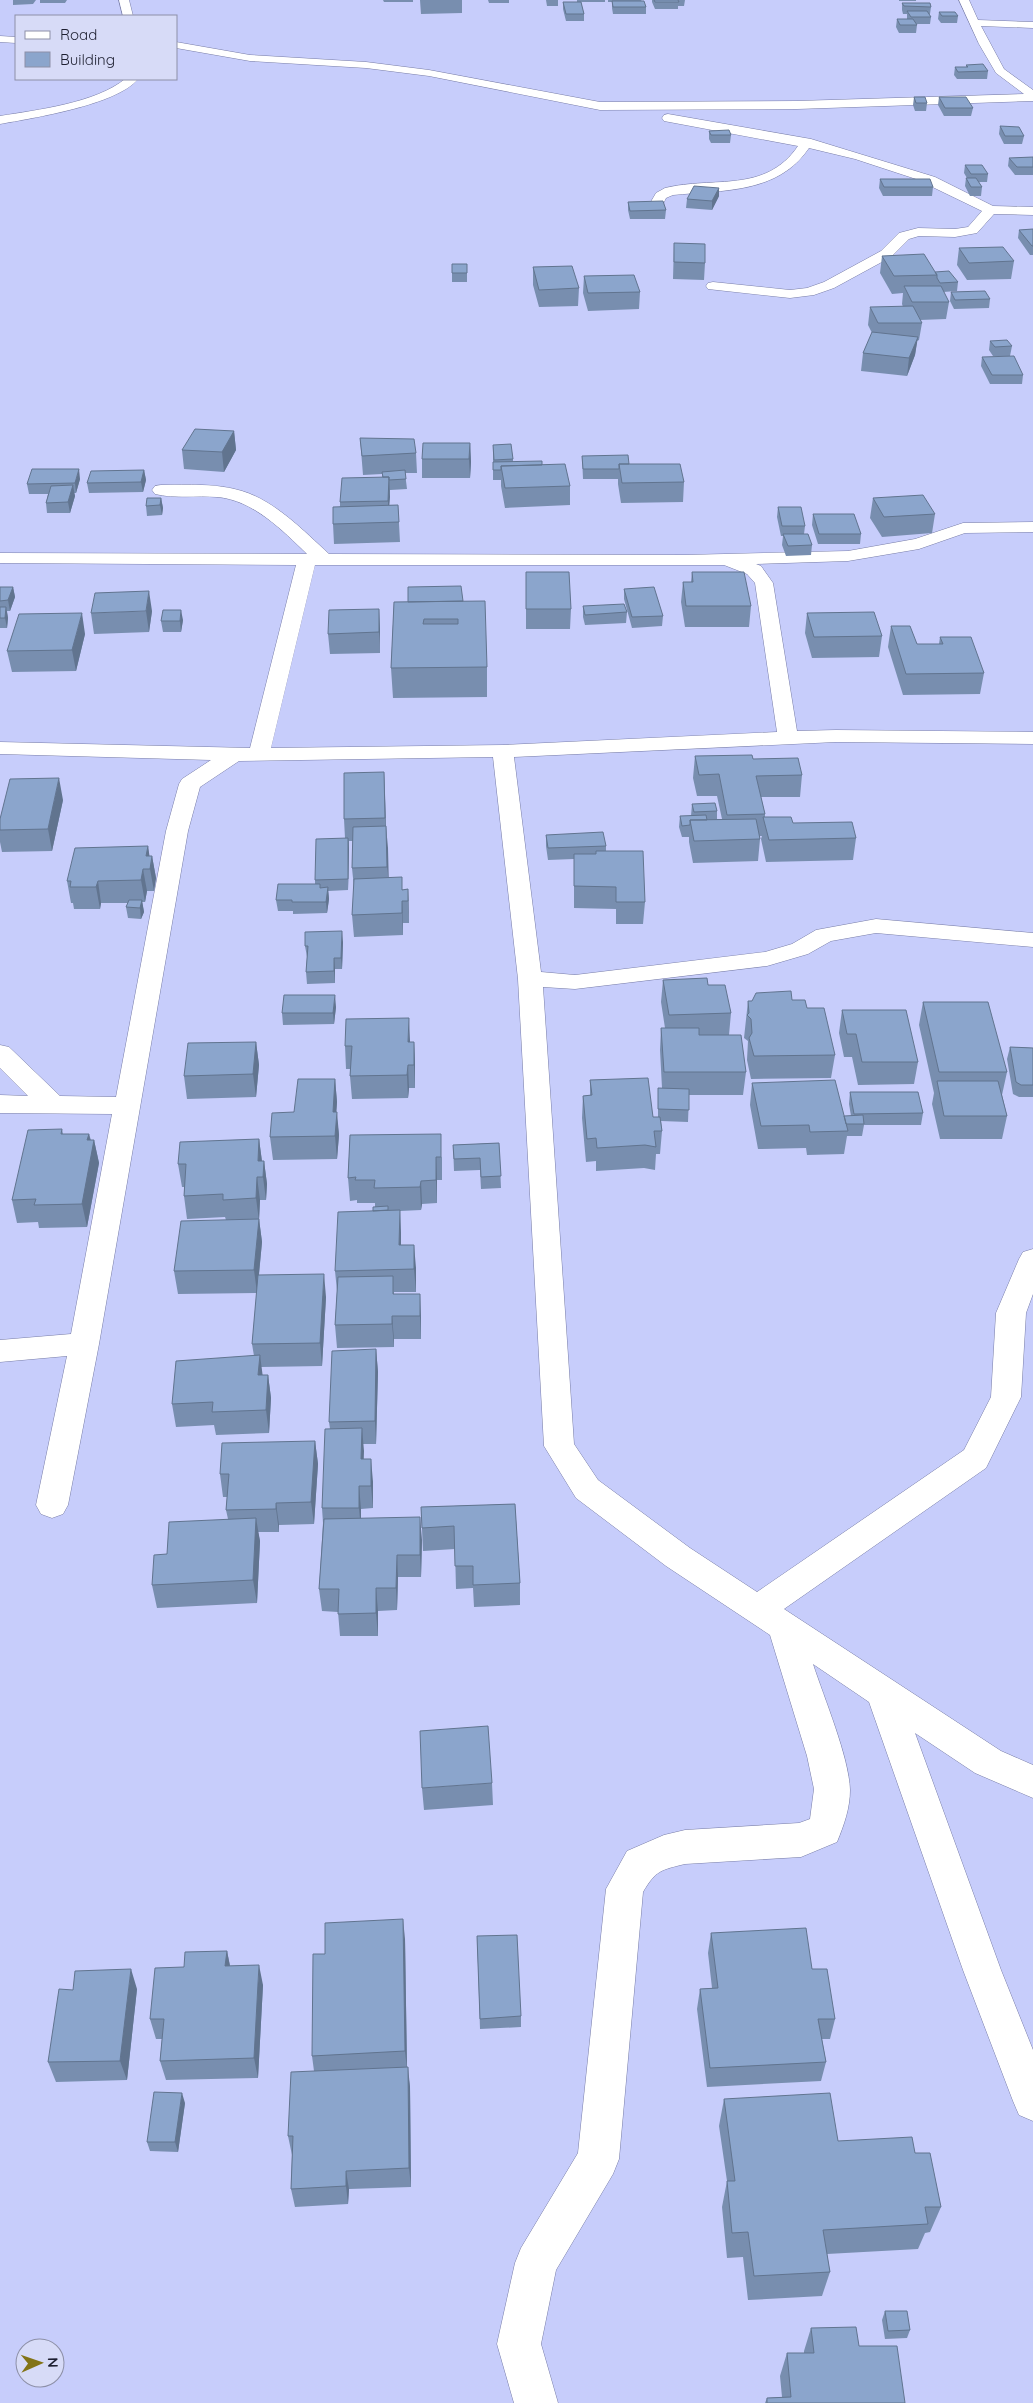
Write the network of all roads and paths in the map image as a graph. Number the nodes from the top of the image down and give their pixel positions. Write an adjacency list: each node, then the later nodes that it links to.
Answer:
1 (124, 0): 3 (street)
2 (964, 0): 4 (street)
3 (128, 15)
4 (975, 23): 5 (street); 10 (street)
5 (1033, 25)
6 (0, 39): 7 (street)
7 (15, 40)
8 (178, 45): 11 (street)
9 (131, 80): 12 (street)
10 (1033, 96): 11 (street)
11 (600, 106): 13 (street)
12 (0, 120)
13 (807, 142): 14 (street); 15 (street)
14 (656, 205)
15 (990, 210): 16 (street); 17 (street)
16 (1033, 210)
17 (714, 286)
18 (161, 490): 21 (street)
19 (1033, 527): 22 (street)
20 (0, 558): 21 (street)
21 (316, 559): 22 (street); 28 (street)
22 (725, 560): 23 (street)
23 (788, 738): 24 (street); 26 (street)
24 (1033, 738)
25 (0, 748): 27 (street)
26 (503, 751): 28 (street); 30 (street)
27 (233, 755): 28 (street); 34 (street)
28 (259, 755)
29 (1033, 940): 30 (street)
30 (530, 980): 39 (street)
31 (0, 1053): 33 (street)
32 (0, 1104): 33 (street)
33 (53, 1105): 34 (street)
34 (126, 1106): 36 (street)
35 (1033, 1259): 39 (street)
36 (84, 1344): 37 (street); 38 (street)
37 (0, 1351)
38 (52, 1505)
39 (770, 1619): 40 (street); 43 (street)
40 (884, 1695): 41 (street); 42 (street)
41 (1033, 1782)
42 (1033, 2101)
43 (536, 2403)

